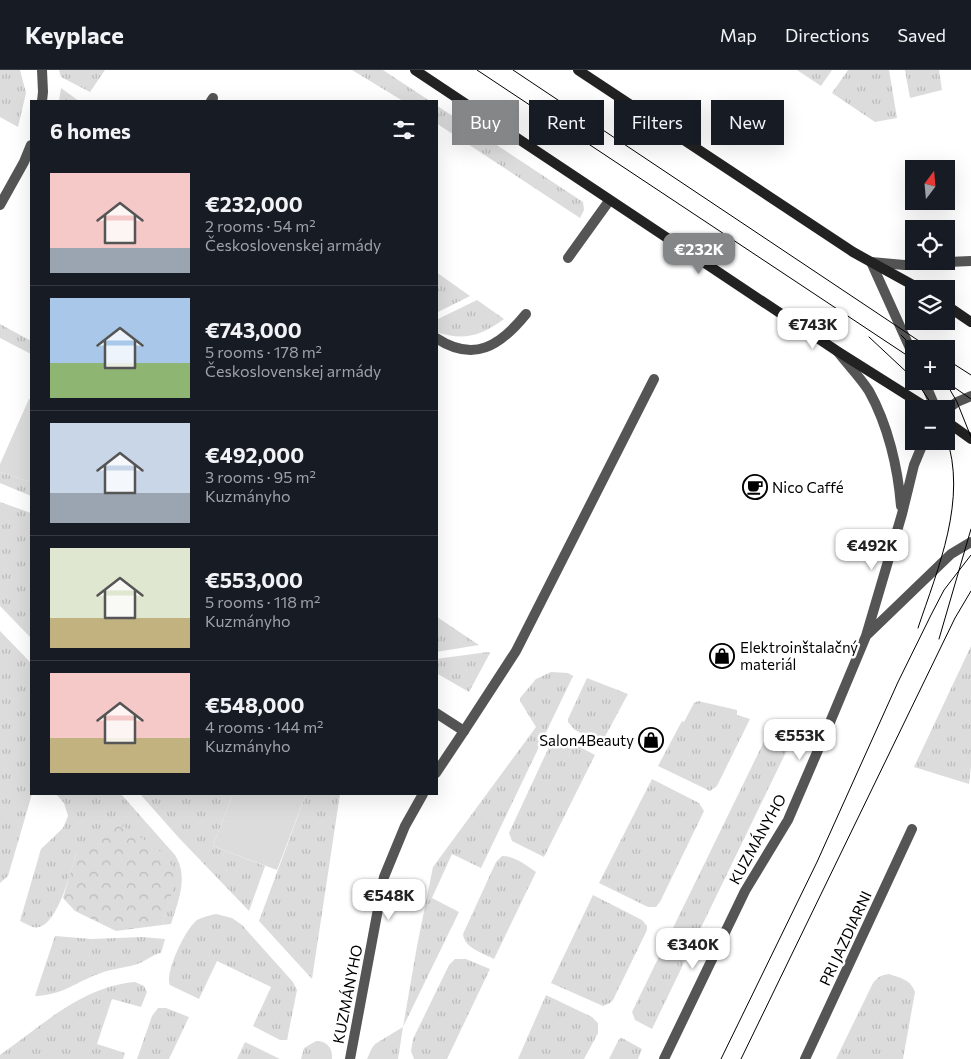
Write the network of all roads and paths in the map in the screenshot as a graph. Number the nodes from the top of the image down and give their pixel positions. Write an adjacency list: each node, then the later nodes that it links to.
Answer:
1 (42, 70): 4 (street)
2 (415, 70): 6 (street)
3 (578, 70): 10 (street)
4 (42, 100)
5 (30, 147): 7 (street)
6 (609, 201): 8 (street); 17 (street)
7 (0, 205)
8 (568, 258)
9 (971, 261): 10 (street)
10 (870, 262): 11 (street); 16 (street)
11 (905, 281)
12 (955, 311): 14 (street)
13 (526, 314): 15 (street)
14 (971, 322)
15 (438, 339)
16 (906, 340)
17 (837, 351): 20 (street); 25 (street, KUZMÁNYHO)
18 (654, 378): 29 (street)
19 (971, 396): 21 (street)
20 (915, 400)
21 (955, 403)
22 (955, 427): 23 (street)
23 (971, 439)
24 (920, 450): 25 (street, KUZMÁNYHO)
25 (902, 514): 27 (street, KUZMÁNYHO)
26 (971, 542): 27 (street)
27 (866, 636): 34 (street, KUZMÁNYHO)
28 (438, 714): 29 (street)
29 (464, 731): 30 (street)
30 (438, 770)
31 (422, 795): 33 (street, KUZMÁNYHO)
32 (912, 829): 35 (street, PRI JAZDIARNI)
33 (350, 1059)
34 (664, 1059)
35 (805, 1059)

